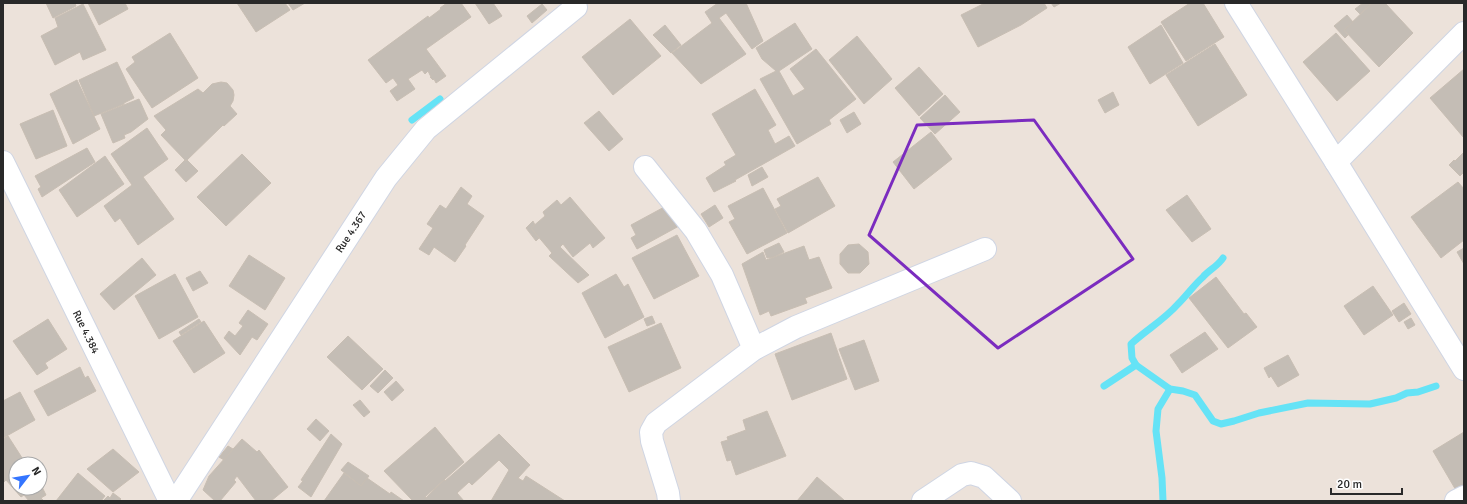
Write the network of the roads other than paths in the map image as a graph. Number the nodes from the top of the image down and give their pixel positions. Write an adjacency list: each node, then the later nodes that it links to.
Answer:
1 (1236, 3): 5 (street)
2 (576, 7): 12 (street, Rue 4.367)
3 (1464, 33): 5 (street)
4 (3, 162): 11 (street, Rue 4.384)
5 (1336, 162): 9 (street)
6 (646, 167): 8 (street)
7 (984, 249): 8 (street)
8 (754, 349): 13 (street)
9 (1464, 369)
10 (1464, 497): 16 (street)
11 (170, 501)
12 (176, 501)
13 (669, 501)
14 (923, 501): 15 (street)
15 (1010, 501)
16 (1456, 501)

